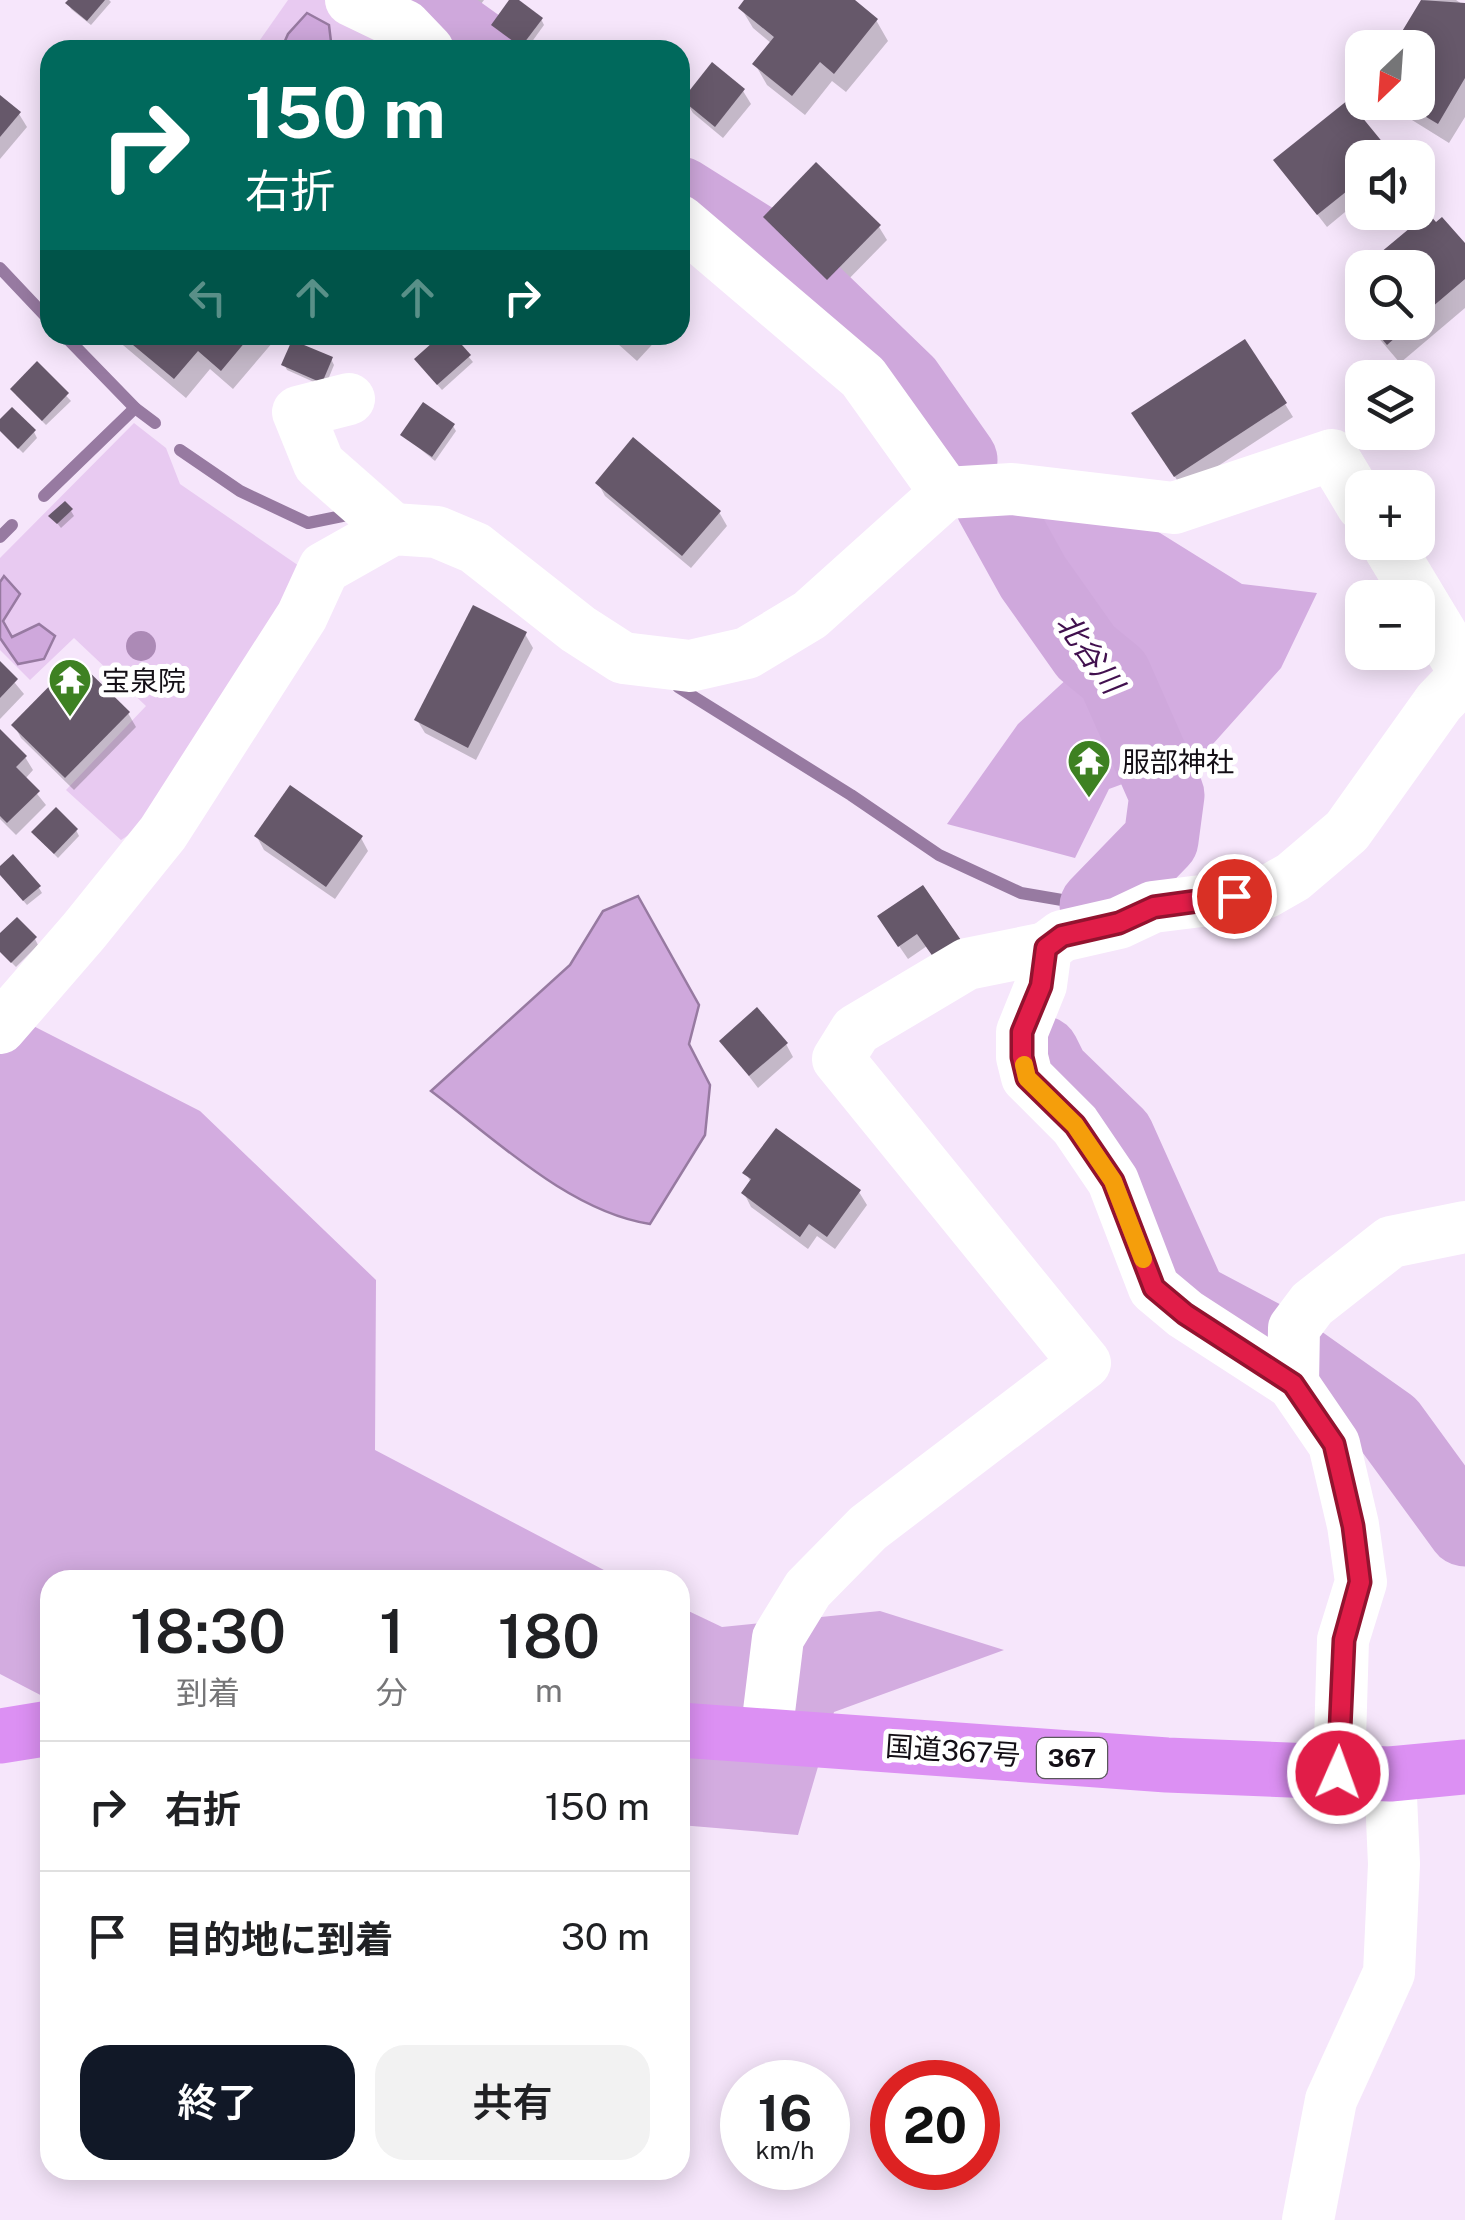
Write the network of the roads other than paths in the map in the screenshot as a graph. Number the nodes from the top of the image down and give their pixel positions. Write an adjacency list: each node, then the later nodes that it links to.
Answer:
1 (352, 0): 2 (street)
2 (418, 40)
3 (690, 230): 6 (street)
4 (348, 399): 7 (street)
5 (1345, 477): 6 (street)
6 (946, 493): 7 (street)
7 (393, 530): 11 (street)
8 (1397, 560): 9 (street)
9 (1465, 674): 10 (street)
10 (1046, 948): 13 (street); 17 (street)
11 (0, 1028)
12 (1465, 1228): 13 (street)
13 (1293, 1384): 19 (street)
14 (40, 1730): 16 (highway)
15 (690, 1731): 17 (highway, 国道367号 / 367)
16 (0, 1736)
17 (766, 1736): 19 (highway, 国道367号 / 367)
18 (1465, 1767): 19 (highway, 国道367号 / 367)
19 (1364, 1774): 20 (street)
20 (1308, 2220)

